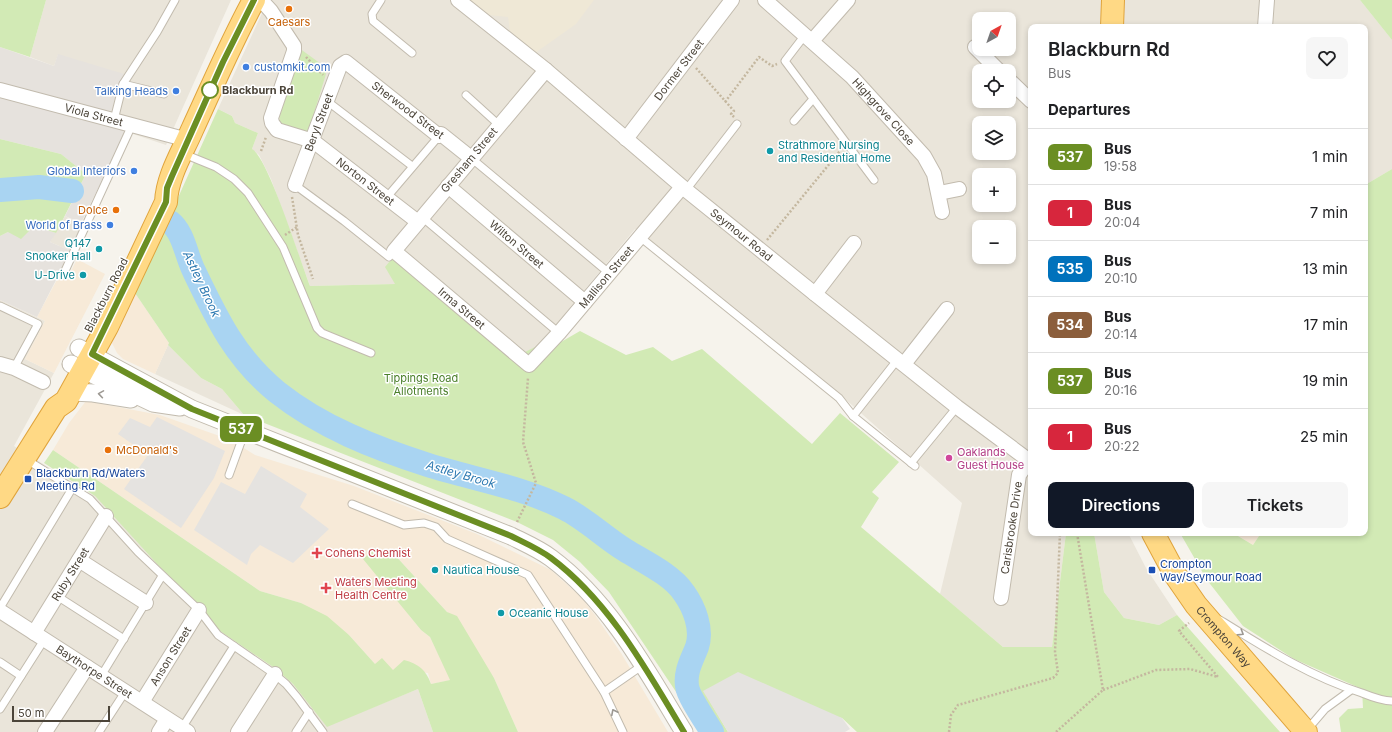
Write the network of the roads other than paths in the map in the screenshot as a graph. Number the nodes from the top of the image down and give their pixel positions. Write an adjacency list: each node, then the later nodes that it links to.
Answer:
1 (175, 0): 18 (lane)
2 (381, 0): 13 (lane)
3 (458, 0): 17 (street, Seymour Road)
4 (732, 0): 32 (street, Dormer Street)
5 (848, 0): 12 (street)
6 (1113, 0): 10 (highway)
7 (1267, 0): 11 (street)
8 (768, 1): 12 (street, Highgrove Close)
9 (251, 2): 33 (street); 34 (highway, Blackburn Road)
10 (1112, 24)
11 (1265, 24)
12 (809, 38): 24 (lane); 42 (street, Highgrove Close)
13 (412, 53)
14 (984, 56): 16 (street)
15 (346, 62): 25 (street, Beryl Street); 31 (street, Sherwood Street)
16 (992, 64)
17 (546, 70): 30 (street, Gresham Street); 32 (street, Seymour Road)
18 (124, 84): 21 (lane); 26 (lane)
19 (1016, 87): 23 (street)
20 (0, 90): 26 (street, Viola Street)
21 (164, 94)
22 (466, 95): 30 (lane)
23 (1028, 98)
24 (813, 99): 27 (lane); 37 (lane)
25 (327, 101): 33 (street, Beryl Street); 36 (lane)
26 (114, 120): 29 (street, Viola Street)
27 (794, 121)
28 (737, 124): 40 (lane)
29 (132, 125): 34 (street, Viola Street); 49 (lane)
30 (499, 125): 35 (street, Gresham Street)
31 (439, 136): 35 (street, Sherwood Street); 36 (lane)
32 (626, 139): 40 (street, Seymour Road)
33 (313, 141): 38 (street, Beryl Street); 43 (street, Norton Street)
34 (185, 146): 56 (lane); 57 (highway, Blackburn Road)
35 (471, 158): 39 (street, Gresham Street); 50 (lane)
36 (412, 166): 43 (lane)
37 (874, 180)
38 (295, 185): 48 (lane)
39 (448, 186): 45 (street, Gresham Street); 52 (street, Wilton Street)
40 (684, 188): 46 (street, Mallison Street); 51 (street, Seymour Road)
41 (959, 189): 42 (street)
42 (938, 193): 44 (street, Highgrove Close)
43 (387, 197): 45 (street, Norton Street)
44 (942, 212)
45 (420, 220): 48 (street, Gresham Street); 55 (lane)
46 (640, 237): 50 (street, Mallison Street); 68 (lane)
47 (854, 243): 51 (street)
48 (394, 251): 60 (street, Irma Street)
49 (64, 273)
50 (609, 274): 52 (street, Mallison Street)
51 (815, 294): 58 (street, Seymour Road)
52 (585, 302): 55 (street, Mallison Street)
53 (0, 306): 61 (lane)
54 (947, 309): 58 (street)
55 (559, 333): 60 (street, Mallison Street)
56 (371, 353)
57 (82, 359): 63 (highway, Blackburn Road); 64 (street); 66 (highway, Blackburn Road); 67 (street)
58 (901, 361): 65 (street, Seymour Road); 68 (lane)
59 (0, 364): 61 (street)
60 (529, 365)
61 (14, 368): 62 (street)
62 (43, 382)
63 (71, 392): 64 (street, one-way to 63); 66 (highway, Blackburn Road)
64 (153, 403): 67 (street)
65 (957, 407): 68 (lane); 71 (street, Seymour Road)
66 (56, 408): 70 (highway, Blackburn Road)
67 (192, 409): 69 (street)
68 (853, 416)
69 (245, 430): 73 (lane); 92 (street)
70 (24, 459): 74 (lane); 75 (highway, Blackburn Road)
71 (1028, 460)
72 (1028, 464): 82 (street, Carisbrooke Drive)
73 (229, 475)
74 (73, 487): 77 (lane); 84 (lane)
75 (0, 497)
76 (352, 504): 99 (lane)
77 (106, 516): 79 (street, Ruby Street); 80 (lane)
78 (1155, 536): 85 (highway, Crompton Way)
79 (79, 560): 81 (street, Ruby Street); 83 (street)
80 (162, 576): 83 (lane); 86 (lane)
81 (57, 596): 88 (street, Ruby Street); 89 (lane)
82 (1001, 598)
83 (146, 603): 89 (lane)
84 (0, 608)
85 (1199, 609): 97 (lane, one-way to 97); 114 (highway, Crompton Way)
86 (199, 610): 90 (lane); 101 (street, Anson Street)
87 (0, 612): 88 (street, Baythorpe Street)
88 (39, 637): 93 (street, Baythorpe Street); 95 (lane)
89 (124, 639): 96 (lane)
90 (234, 646): 94 (lane); 105 (lane)
91 (0, 662): 95 (lane)
92 (643, 665): 99 (lane); 113 (street)
93 (86, 667): 96 (street, Baythorpe Street); 106 (street)
94 (275, 674): 103 (lane); 109 (street)
95 (21, 676): 102 (lane)
96 (101, 676): 98 (street, Baythorpe Street)
97 (1351, 690): 100 (lane); 114 (lane)
98 (125, 692): 101 (street, Baythorpe Street); 107 (lane)
99 (604, 692): 112 (lane, one-way to 99)
100 (1392, 701)
101 (142, 702): 104 (street, Baythorpe Street)
102 (0, 710)
103 (309, 712): 110 (lane); 111 (lane)
104 (167, 719): 105 (street, Baythorpe Street); 108 (street)
105 (185, 730)
106 (45, 732)
107 (99, 732)
108 (159, 732)
109 (238, 732)
110 (296, 732)
111 (323, 732)
112 (623, 732)
113 (684, 732)
114 (1306, 732)

